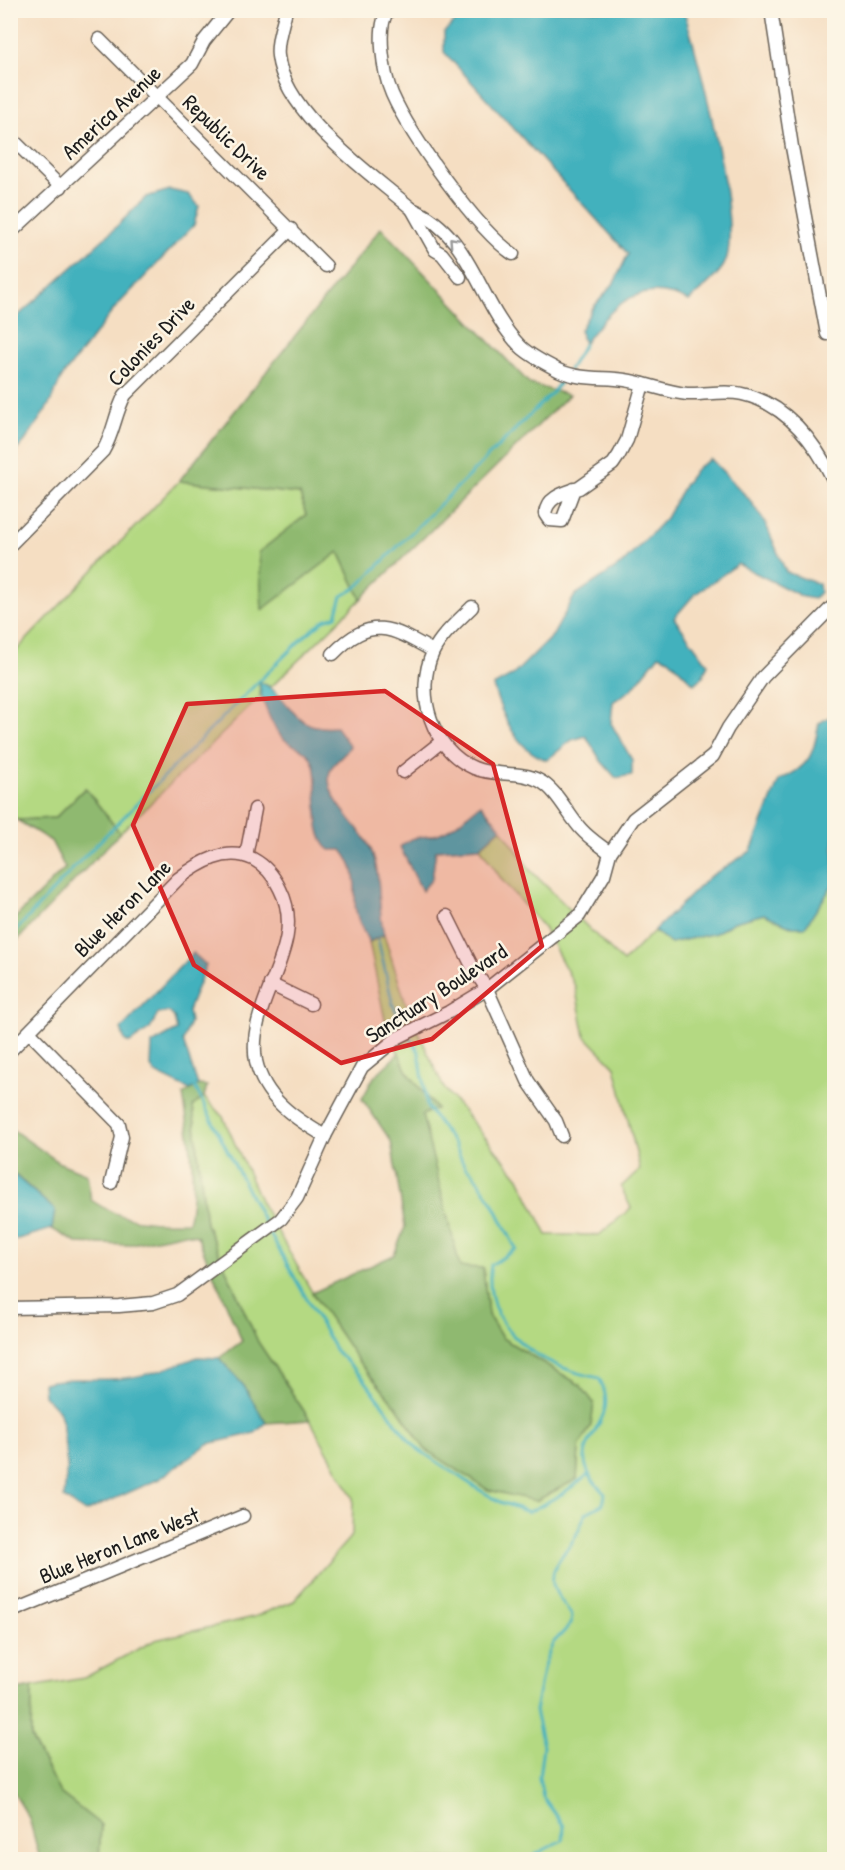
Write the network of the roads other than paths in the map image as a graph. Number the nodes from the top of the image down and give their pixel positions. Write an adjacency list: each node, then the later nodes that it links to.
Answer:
1 (229, 10): 6 (street, America Avenue)
2 (286, 10): 9 (street)
3 (389, 10): 12 (street)
4 (771, 10): 15 (street)
5 (99, 39): 6 (street, Republic Drive)
6 (157, 99): 8 (street, America Avenue); 10 (street, Republic Drive)
7 (10, 137): 8 (street)
8 (61, 187): 11 (street, America Avenue)
9 (412, 208): 14 (street, one-way to 9); 14 (street)
10 (291, 229): 13 (street, Republic Drive); 19 (street, Colonies Drive)
11 (10, 233)
12 (513, 254)
13 (326, 266)
14 (482, 285): 16 (street)
15 (827, 334)
16 (644, 384): 17 (street); 18 (street)
17 (834, 481)
18 (574, 489)
19 (10, 544)
20 (834, 605): 27 (street, Sanctuary Boulevard)
21 (472, 607): 22 (street)
22 (433, 651): 23 (street); 24 (street)
23 (333, 654)
24 (441, 742): 25 (street); 27 (street)
25 (403, 772)
26 (255, 809): 28 (street)
27 (610, 852): 31 (street, Sanctuary Boulevard)
28 (246, 856): 30 (street); 33 (street, Blue Heron Lane)
29 (447, 916): 31 (street)
30 (270, 984): 32 (street); 35 (street)
31 (487, 988): 35 (street, Sanctuary Boulevard); 36 (street)
32 (311, 1004)
33 (29, 1032): 34 (street, Blue Heron Lane); 37 (street)
34 (10, 1050)
35 (325, 1136): 38 (street, Sanctuary Boulevard)
36 (562, 1136)
37 (111, 1183)
38 (10, 1308)
39 (243, 1516): 40 (street, Blue Heron Lane West)
40 (10, 1612)

